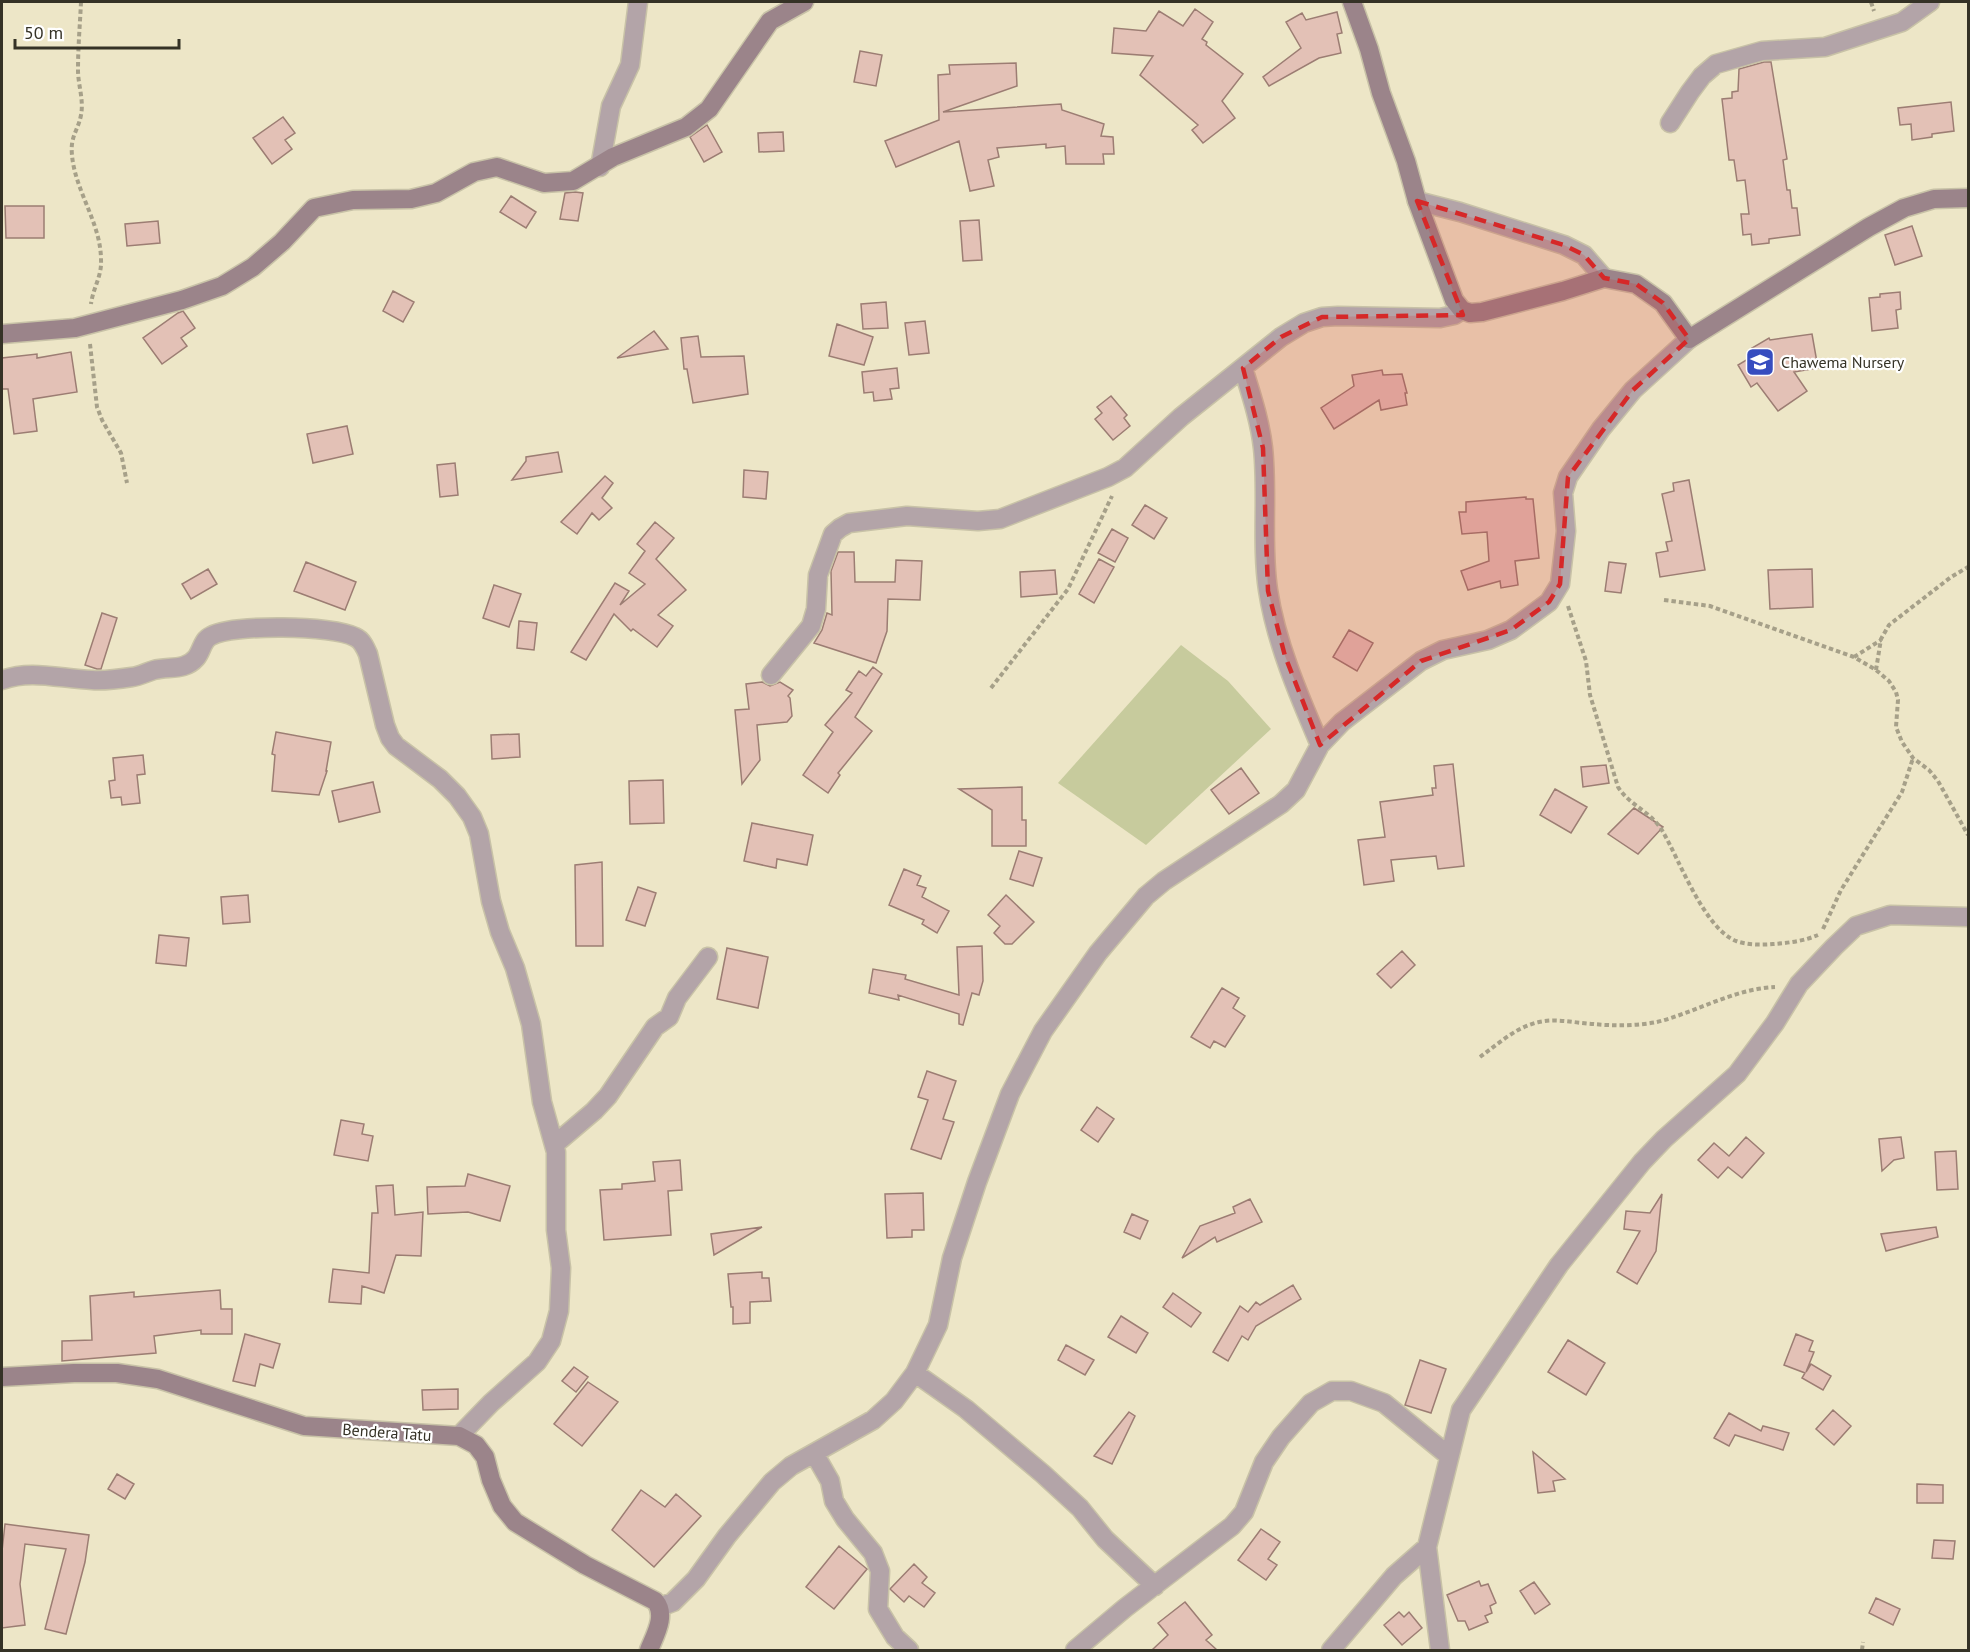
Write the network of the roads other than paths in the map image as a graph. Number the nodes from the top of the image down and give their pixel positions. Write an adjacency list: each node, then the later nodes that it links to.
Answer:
1 (638, 2): 6 (street)
2 (804, 2): 6 (street)
3 (1352, 2): 8 (street)
4 (1930, 2): 5 (street)
5 (1670, 123)
6 (600, 167): 11 (street)
7 (1968, 198): 12 (street)
8 (1417, 201): 9 (street); 10 (street)
9 (1604, 278): 10 (street); 12 (street)
10 (1462, 310): 13 (street)
11 (2, 334)
12 (1689, 339): 16 (street)
13 (1243, 368): 14 (street); 16 (street)
14 (771, 675)
15 (2, 680): 19 (street)
16 (1320, 745): 20 (street)
17 (1968, 916): 24 (street)
18 (708, 957): 19 (street)
19 (554, 1145): 22 (street)
20 (915, 1373): 23 (street); 26 (street)
21 (2, 1377): 22 (street, Bendera Tatu)
22 (459, 1436): 27 (street)
23 (814, 1453): 27 (street); 29 (street)
24 (1449, 1456): 25 (street); 26 (street)
25 (1427, 1547): 31 (street); 32 (street)
26 (1155, 1586): 30 (street)
27 (660, 1607): 28 (street)
28 (649, 1650)
29 (909, 1650)
30 (1076, 1650)
31 (1331, 1650)
32 (1440, 1650)

